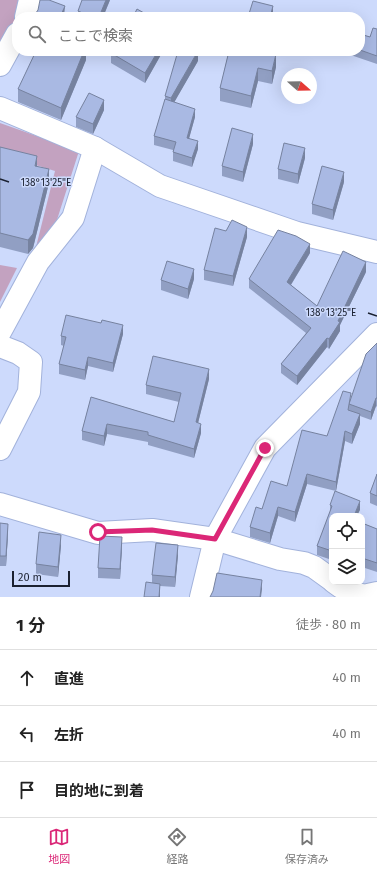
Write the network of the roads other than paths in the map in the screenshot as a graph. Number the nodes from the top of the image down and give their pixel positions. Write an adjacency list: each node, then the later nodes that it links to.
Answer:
1 (30, 0): 2 (street)
2 (27, 12)
3 (12, 43): 4 (street)
4 (0, 65)
5 (0, 108): 6 (street)
6 (95, 148): 7 (street); 8 (street)
7 (377, 252)
8 (0, 332)
9 (377, 334): 13 (street)
10 (0, 346): 11 (street)
11 (0, 449)
12 (0, 504): 13 (street)
13 (215, 539): 14 (street); 17 (street)
14 (329, 578)
15 (339, 585): 16 (street)
16 (377, 593)
17 (201, 597)

